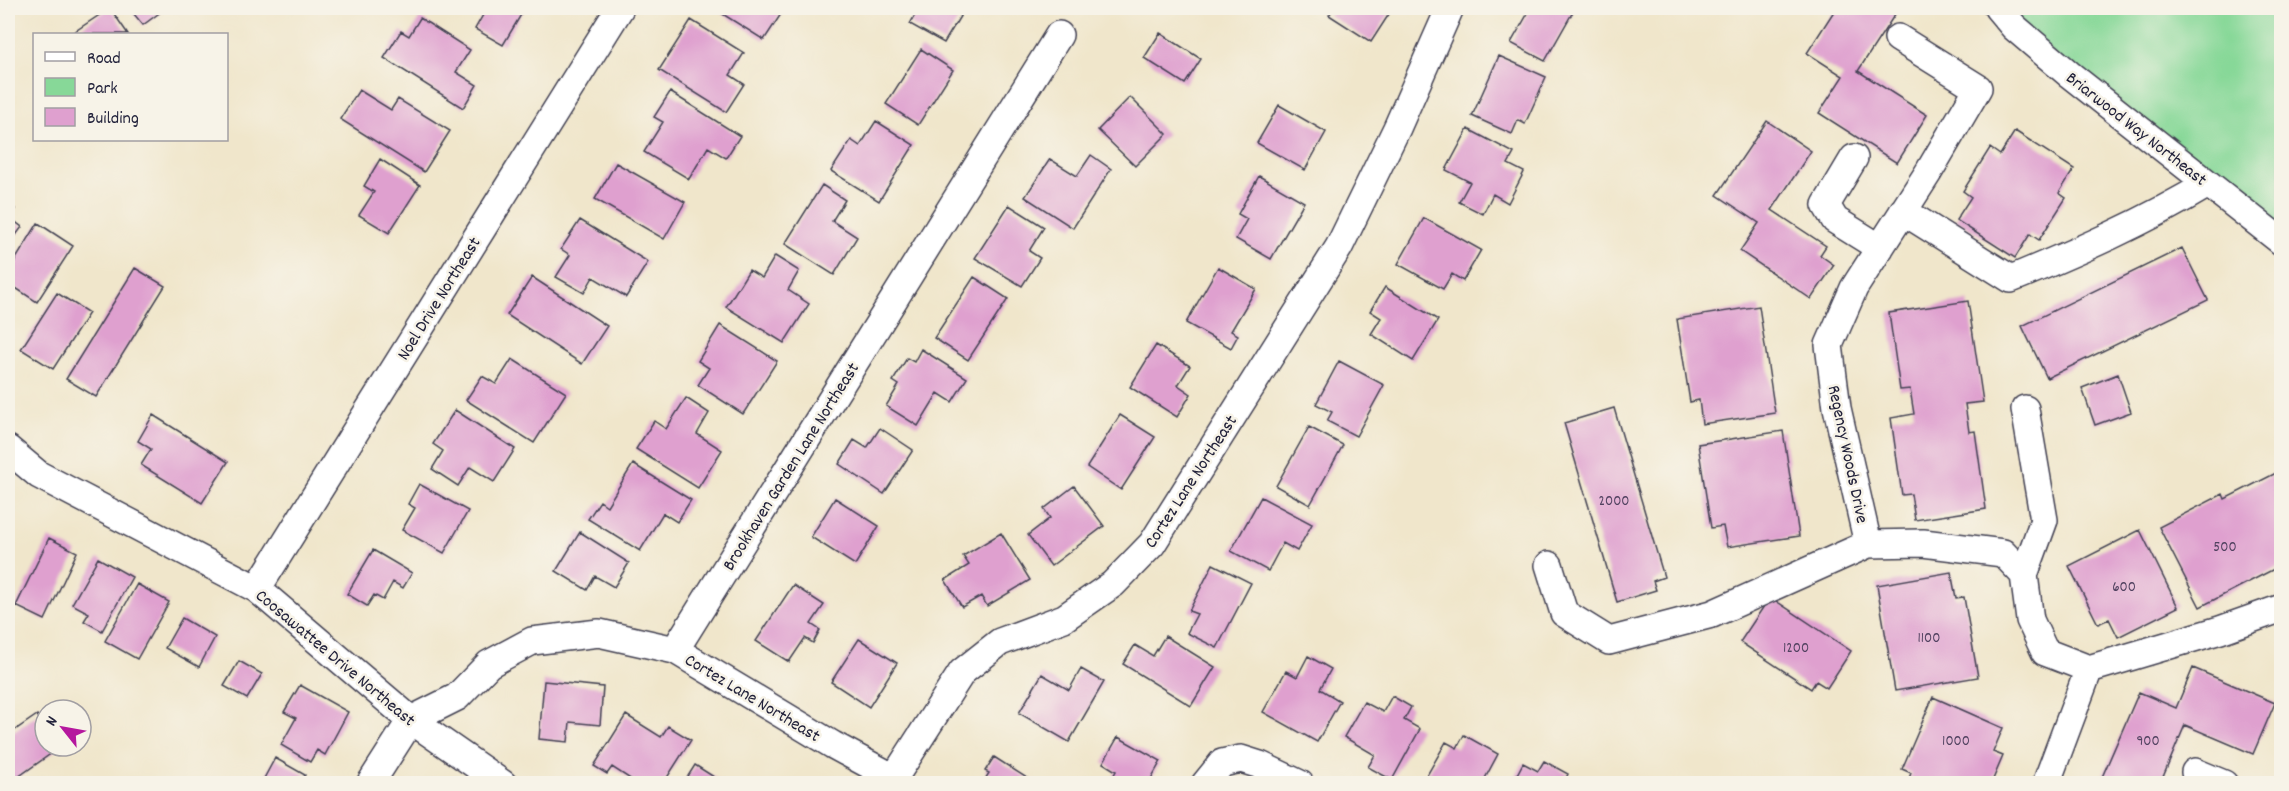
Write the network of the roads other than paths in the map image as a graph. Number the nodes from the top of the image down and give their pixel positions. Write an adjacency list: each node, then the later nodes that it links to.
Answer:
1 (620, 8): 16 (street, Noel Drive Northeast)
2 (1450, 8): 18 (street, Cortez Lane Northeast)
3 (1998, 8): 7 (street, Briarwood Way Northeast)
4 (1059, 35): 18 (street, Brookhaven Garden Lane Northeast)
5 (1898, 38): 8 (street, Regency Woods Drive)
6 (1854, 158): 10 (street)
7 (2208, 184): 8 (street); 9 (street, Briarwood Way Northeast)
8 (1903, 212): 10 (street, Regency Woods Drive)
9 (2282, 242)
10 (1880, 248): 13 (street, Regency Woods Drive)
11 (2025, 409): 15 (street)
12 (8, 448): 16 (street, Coosawattee Drive Northeast)
13 (1868, 544): 14 (street); 15 (street, Regency Woods Drive)
14 (1549, 565)
15 (2024, 575): 19 (street)
16 (257, 589): 20 (street, Coosawattee Drive Northeast)
17 (2282, 608): 19 (street)
18 (675, 650): 20 (street)
19 (2089, 669): 26 (street)
20 (411, 720): 22 (street); 23 (street, Coosawattee Drive Northeast)
21 (2195, 772): 27 (street)
22 (370, 783)
23 (503, 783)
24 (1205, 783): 25 (street)
25 (1300, 783)
26 (2046, 783)
27 (2224, 783)

